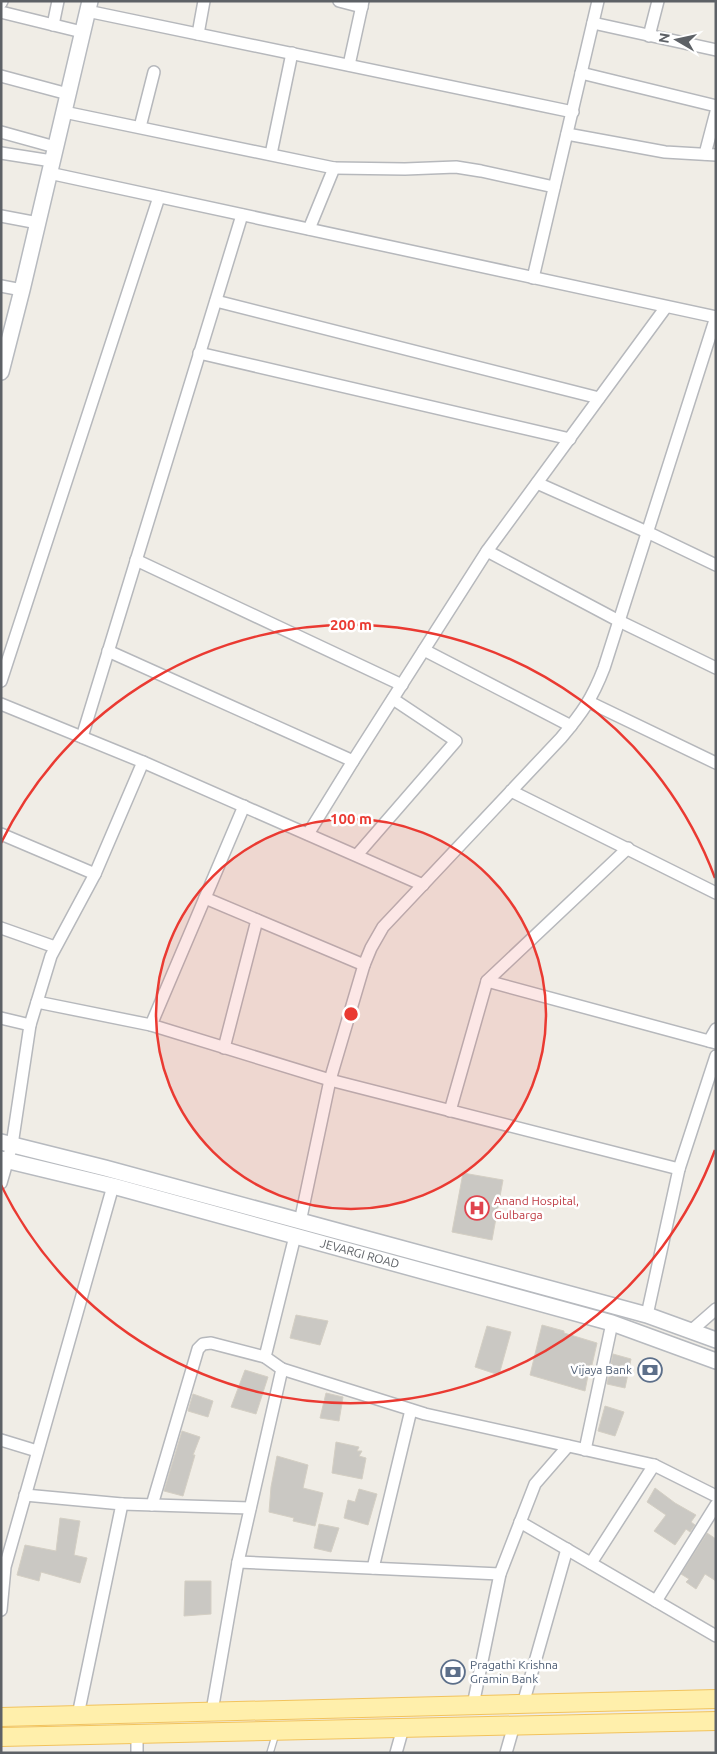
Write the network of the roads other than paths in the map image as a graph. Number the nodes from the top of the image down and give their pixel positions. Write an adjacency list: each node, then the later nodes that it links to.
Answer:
1 (58, 1): 10 (street)
2 (204, 1): 12 (street)
3 (340, 1): 6 (street)
4 (658, 1): 13 (street)
5 (596, 2): 9 (street)
6 (363, 4): 16 (street)
7 (88, 6): 11 (main road); 12 (street)
8 (1, 12): 10 (street)
9 (593, 23): 13 (street); 18 (street)
10 (53, 25): 11 (street)
11 (82, 32): 20 (main road)
12 (198, 34): 15 (street)
13 (649, 36): 14 (street)
14 (716, 50)
15 (292, 53): 16 (street); 29 (street)
16 (349, 65): 23 (street)
17 (154, 72): 25 (street)
18 (581, 74): 21 (street); 23 (street)
19 (1, 76): 20 (street)
20 (68, 94): 22 (main road)
21 (716, 106)
22 (64, 112): 25 (street); 31 (main road)
23 (573, 112): 27 (street)
24 (716, 112): 30 (street)
25 (140, 127): 29 (street)
26 (1, 132): 31 (street)
27 (567, 134): 30 (street); 33 (street)
28 (1, 153): 31 (street)
29 (271, 154): 32 (street)
30 (710, 155)
31 (52, 160): 34 (street); 37 (main road)
32 (334, 168): 33 (street); 38 (street)
33 (554, 187): 39 (street)
34 (159, 197): 35 (street); 58 (street)
35 (242, 215): 38 (street); 42 (street)
36 (1, 216): 37 (street)
37 (38, 223): 41 (main road)
38 (309, 230): 39 (street)
39 (533, 278): 43 (street)
40 (1, 286): 41 (street)
41 (22, 290): 46 (main road)
42 (216, 301): 45 (street); 47 (street)
43 (666, 306): 44 (street); 47 (street)
44 (716, 317): 50 (street)
45 (199, 354): 48 (street); 52 (street)
46 (1, 372)
47 (599, 398): 48 (street)
48 (570, 439): 49 (street)
49 (537, 483): 50 (street); 51 (street)
50 (647, 532): 53 (street); 54 (street)
51 (488, 551): 54 (street); 55 (street)
52 (136, 560): 56 (street); 59 (street)
53 (716, 565)
54 (619, 621): 57 (street); 61 (street)
55 (424, 650): 59 (street); 63 (street)
56 (108, 651): 64 (street); 65 (street)
57 (716, 668)
58 (1, 681)
59 (402, 685): 60 (street)
60 (393, 699): 65 (street); 73 (street)
61 (589, 702): 63 (street); 67 (street)
62 (3, 709): 64 (street)
63 (571, 726): 68 (street)
64 (82, 736): 66 (street)
65 (353, 761): 71 (street)
66 (143, 762): 69 (street); 74 (street)
67 (716, 763)
68 (511, 791): 72 (street); 75 (street)
69 (244, 806): 71 (street); 77 (street)
70 (1, 834): 74 (street)
71 (308, 834): 73 (street)
72 (628, 848): 76 (street); 82 (street)
73 (357, 856): 75 (street)
74 (95, 874): 80 (street)
75 (423, 885): 81 (street)
76 (716, 892)
77 (205, 898): 78 (street); 86 (street)
78 (257, 920): 81 (street); 89 (street)
79 (1, 928): 80 (street)
80 (55, 948): 83 (street)
81 (364, 965): 91 (street)
82 (487, 981): 88 (street); 92 (street)
83 (37, 1002): 85 (street); 86 (street)
84 (1, 1018): 85 (street)
85 (30, 1025): 93 (street)
86 (151, 1025): 89 (street)
87 (716, 1029): 88 (street)
88 (712, 1042)
89 (224, 1048): 91 (street)
90 (716, 1056): 95 (street)
91 (330, 1080): 92 (street); 98 (street)
92 (450, 1111): 95 (street)
93 (7, 1143): 94 (street); 98 (main road)
94 (4, 1160): 96 (street); 97 (main road, JEVARGI ROAD)
95 (679, 1169): 100 (street)
96 (1, 1183)
97 (113, 1186): 98 (main road, JEVARGI ROAD); 111 (street)
98 (297, 1229): 100 (main road); 101 (main road, JEVARGI ROAD); 104 (street)
99 (716, 1308): 102 (street)
100 (647, 1315): 102 (main road)
101 (612, 1323): 105 (main road, JEVARGI ROAD); 110 (street)
102 (692, 1330): 103 (main road)
103 (716, 1340)
104 (265, 1357): 106 (street); 116 (street)
105 (716, 1360)
106 (282, 1369): 107 (street); 118 (street)
107 (411, 1410): 109 (street); 124 (street)
108 (1, 1440): 111 (street)
109 (568, 1446): 110 (street); 119 (street)
110 (585, 1450): 112 (street)
111 (37, 1451): 113 (street)
112 (654, 1465): 114 (street); 122 (street)
113 (25, 1494): 115 (street); 123 (street)
114 (716, 1496)
115 (122, 1504): 116 (street); 133 (street)
116 (152, 1505): 118 (street)
117 (716, 1505): 126 (street)
118 (250, 1508): 121 (street)
119 (520, 1522): 120 (street); 125 (street)
120 (568, 1549): 122 (street); 130 (street)
121 (238, 1562): 124 (street); 132 (street)
122 (591, 1563): 126 (street)
123 (3, 1566): 127 (street)
124 (372, 1568): 125 (street)
125 (500, 1574): 131 (street)
126 (656, 1601): 128 (street)
127 (1, 1610)
128 (716, 1635)
129 (716, 1699): 130 (main road)
130 (523, 1704): 131 (main road)
131 (473, 1705): 132 (main road)
132 (212, 1711): 133 (main road)
133 (78, 1715): 134 (main road)
134 (1, 1717)
135 (716, 1721): 136 (main road)
136 (514, 1725): 137 (main road); 144 (street)
137 (403, 1728): 138 (main road); 143 (street)
138 (277, 1731): 139 (main road); 142 (lane)
139 (137, 1734): 140 (main road); 141 (street)
140 (1, 1737)
141 (138, 1753)
142 (270, 1753)
143 (396, 1753)
144 (506, 1753)

